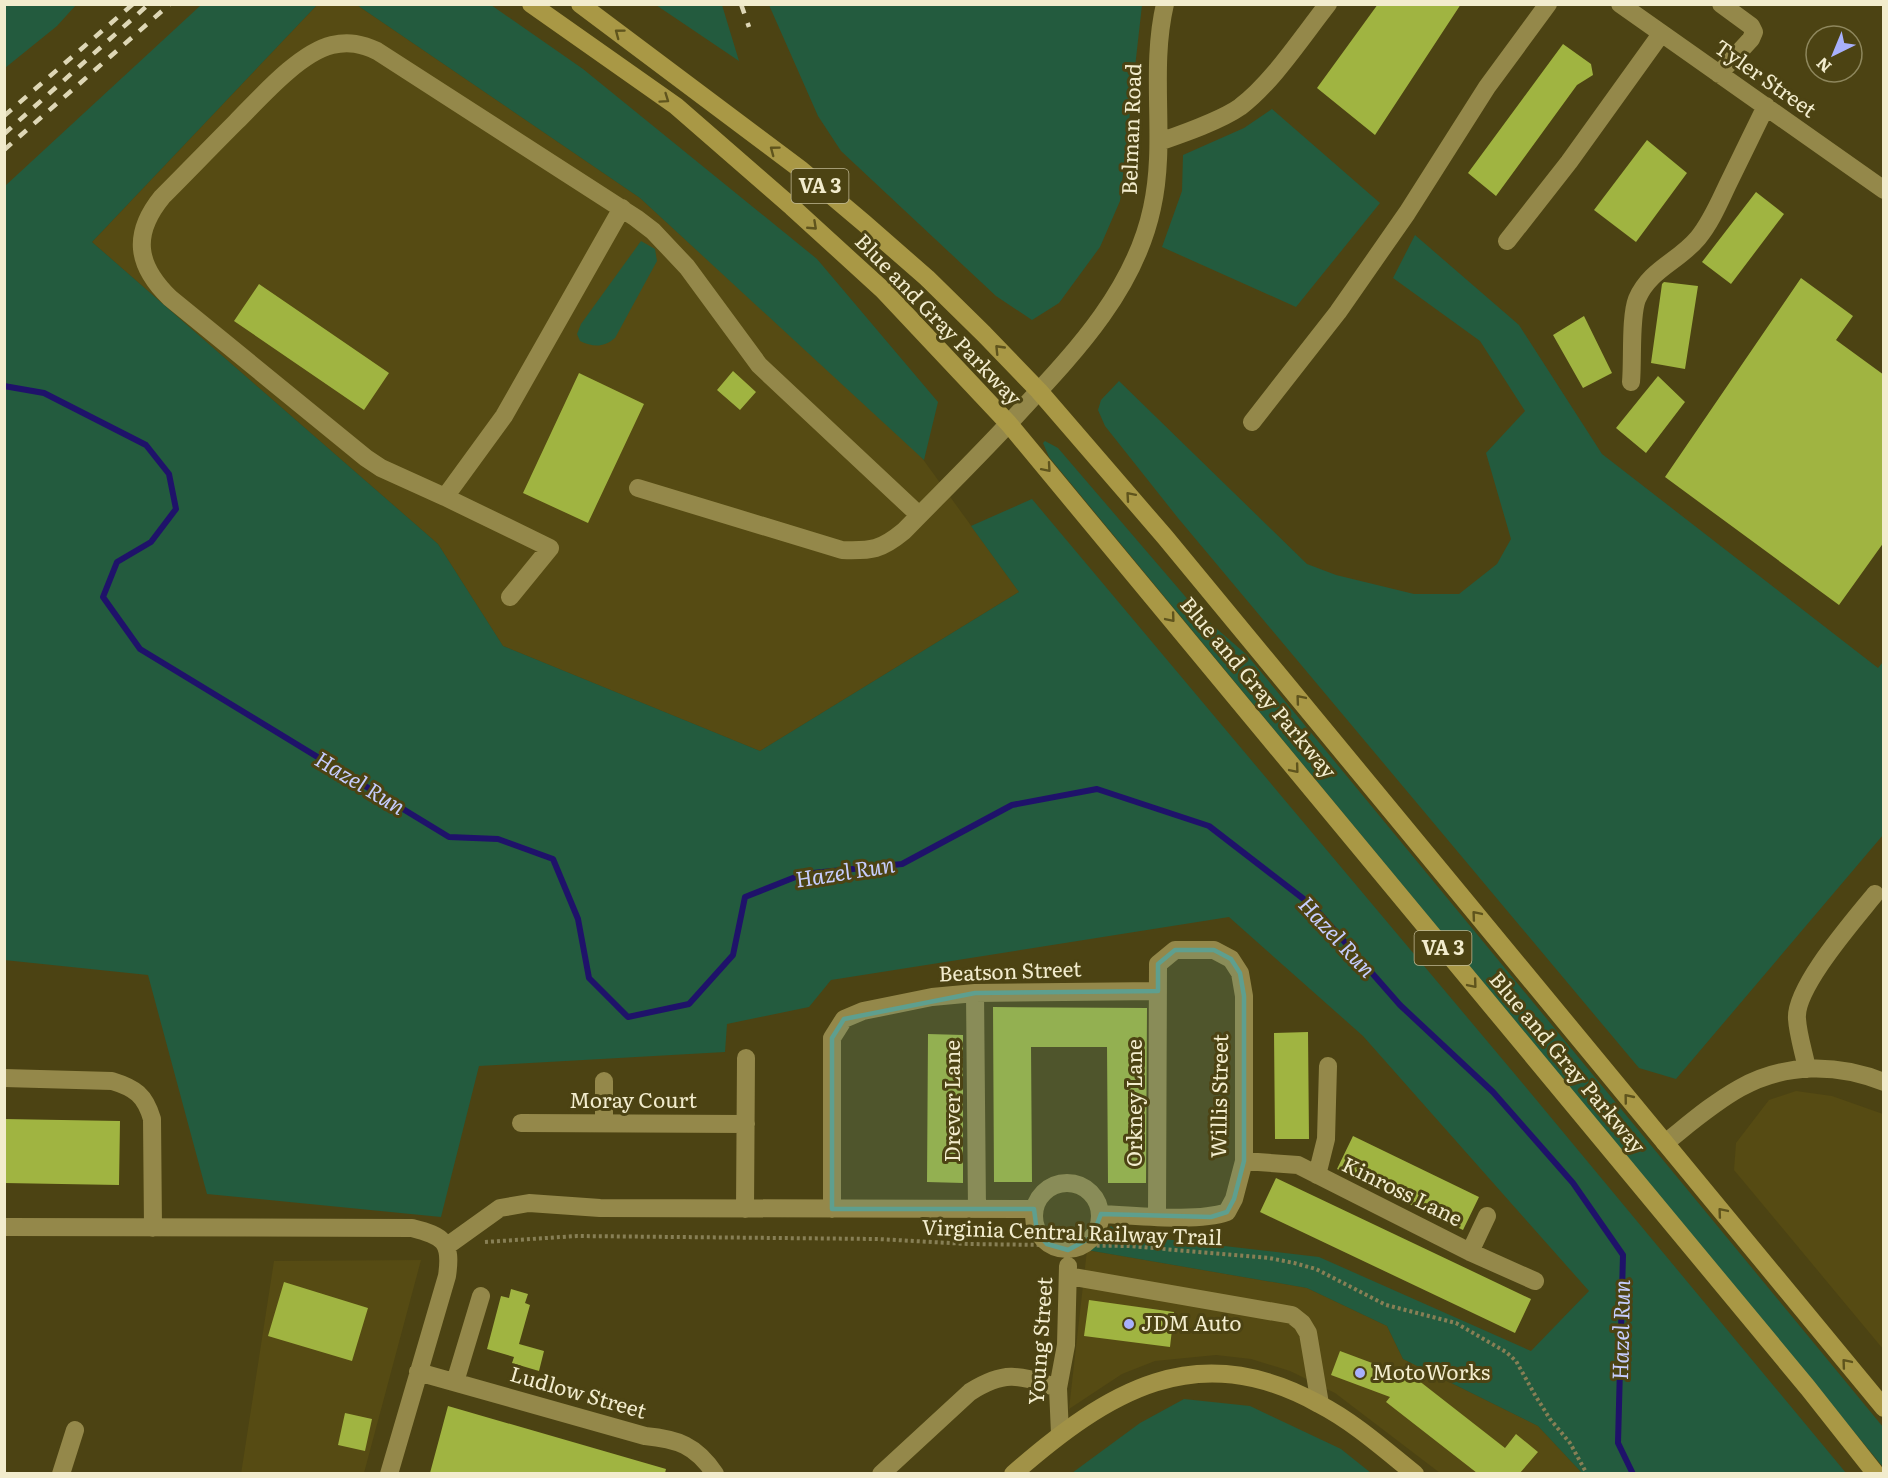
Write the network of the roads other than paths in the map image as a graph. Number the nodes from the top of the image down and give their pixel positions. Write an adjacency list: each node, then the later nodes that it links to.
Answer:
1 (531, 4): 18 (highway, Blue and Gray Parkway / VA 3, one-way to 18)
2 (580, 4): 16 (highway, Blue and Gray Parkway / VA 3, one-way to 2)
3 (1165, 4): 11 (street, Belman Road)
4 (1328, 4): 11 (street)
5 (1548, 4): 17 (street)
6 (1620, 4): 8 (street, Tyler Street)
7 (1721, 4): 9 (street)
8 (1661, 34): 9 (street, Tyler Street); 14 (street)
9 (1719, 74): 10 (street, Tyler Street)
10 (1766, 106): 12 (street, Tyler Street); 15 (street)
11 (1159, 141): 16 (street, Belman Road)
12 (1884, 190)
13 (622, 208): 20 (street); 20 (street); 21 (street)
14 (1507, 242)
15 (1631, 382)
16 (1039, 391): 18 (street, Belman Road); 35 (highway, Blue and Gray Parkway / VA 3, one-way to 16)
17 (1252, 422)
18 (1009, 424): 21 (street, Belman Road); 66 (highway, Blue and Gray Parkway / VA 3, one-way to 66)
19 (638, 488): 21 (street, Belman Road)
20 (446, 497): 22 (street)
21 (920, 515)
22 (510, 597)
23 (1875, 894): 28 (street)
24 (1158, 991): 25 (street, Beatson Street); 36 (street, Willis Street); 43 (street, Orkney Lane)
25 (975, 993): 39 (street, Beatson Street); 40 (street, Drever Lane)
26 (746, 1058): 34 (street)
27 (1328, 1066): 37 (street)
28 (1808, 1069): 31 (street); 35 (street)
29 (4, 1078): 46 (street)
30 (604, 1081): 33 (street)
31 (1884, 1082)
32 (520, 1123): 33 (street, Moray Court)
33 (604, 1123): 34 (street, Moray Court)
34 (746, 1124): 38 (street)
35 (1665, 1143): 57 (highway, Blue and Gray Parkway / VA 3, one-way to 35)
36 (1244, 1161): 37 (street, Kinross Lane); 43 (street, Willis Street)
37 (1317, 1175): 49 (street, Kinross Lane)
38 (745, 1209): 39 (street); 47 (street)
39 (832, 1209): 40 (street)
40 (976, 1209): 41 (street)
41 (1034, 1209): 42 (street); 48 (street)
42 (1100, 1214): 43 (street, Willis Street); 48 (street)
43 (1157, 1216)
44 (1487, 1216): 49 (street)
45 (4, 1227): 46 (street)
46 (153, 1227): 47 (street)
47 (447, 1246): 53 (street)
48 (1076, 1248): 50 (street, Young Street)
49 (1470, 1252): 51 (street, Kinross Lane)
50 (1068, 1276): 55 (street, Young Street); 56 (street)
51 (1534, 1281)
52 (481, 1296): 54 (street)
53 (418, 1372): 54 (street, Ludlow Street); 61 (street)
54 (455, 1382): 62 (street, Ludlow Street)
55 (1058, 1388): 59 (street, Young Street); 63 (street)
56 (1320, 1404): 59 (main road); 65 (main road)
57 (1884, 1408)
58 (75, 1430): 60 (street)
59 (1060, 1434): 64 (main road)
60 (61, 1473)
61 (389, 1473)
62 (715, 1473)
63 (881, 1473)
64 (1013, 1473)
65 (1415, 1473)
66 (1876, 1473)

